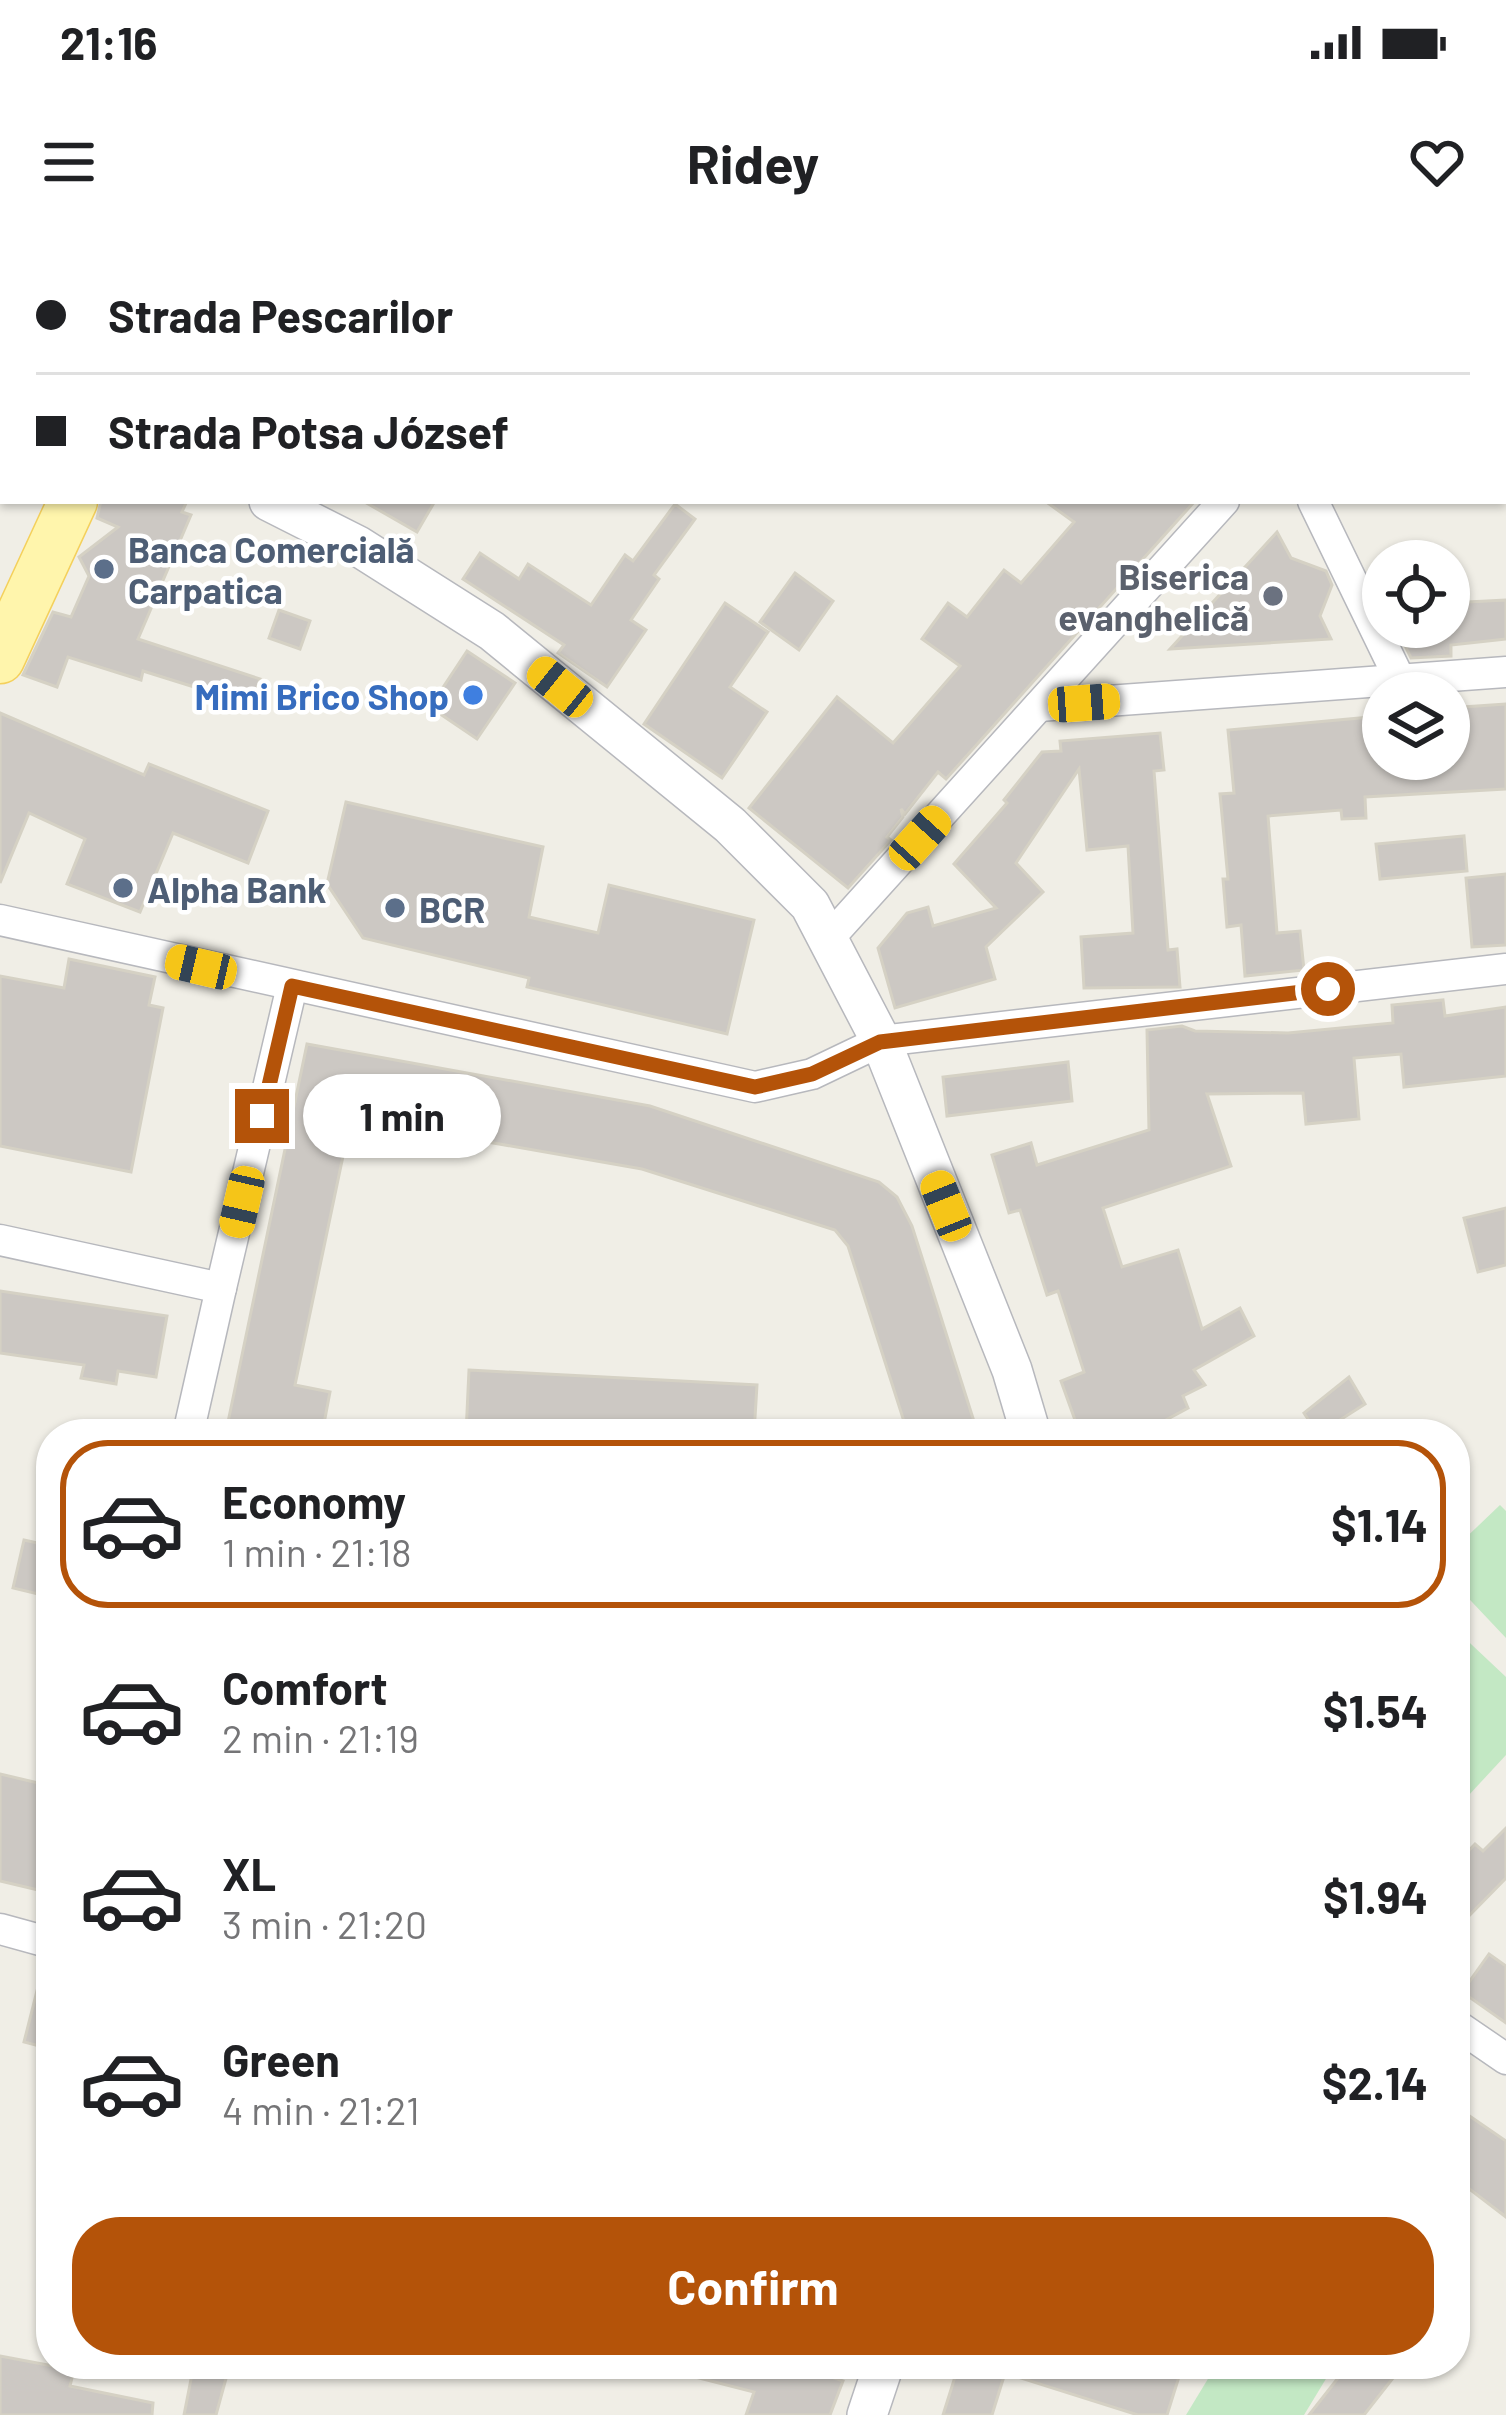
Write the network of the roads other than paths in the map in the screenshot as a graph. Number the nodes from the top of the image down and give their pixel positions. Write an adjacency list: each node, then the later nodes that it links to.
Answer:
1 (72, 504): 5 (main road)
2 (275, 504): 12 (street)
3 (1221, 504): 10 (street)
4 (1314, 504): 6 (street)
5 (0, 658)
6 (1396, 672)
7 (1506, 672): 8 (street)
8 (1470, 675)
9 (1362, 683): 10 (street)
10 (1039, 706): 12 (street)
11 (0, 920): 14 (street)
12 (830, 937): 15 (street)
13 (1506, 969): 15 (street)
14 (292, 986): 15 (street); 17 (street)
15 (880, 1042): 19 (street)
16 (0, 1240): 17 (street)
17 (221, 1288): 18 (street)
18 (191, 1419)
19 (1027, 1419)
20 (0, 1929): 21 (street)
21 (36, 1939)
22 (1470, 2034): 23 (street)
23 (1506, 2059)
24 (879, 2379): 25 (street)
25 (868, 2415)

